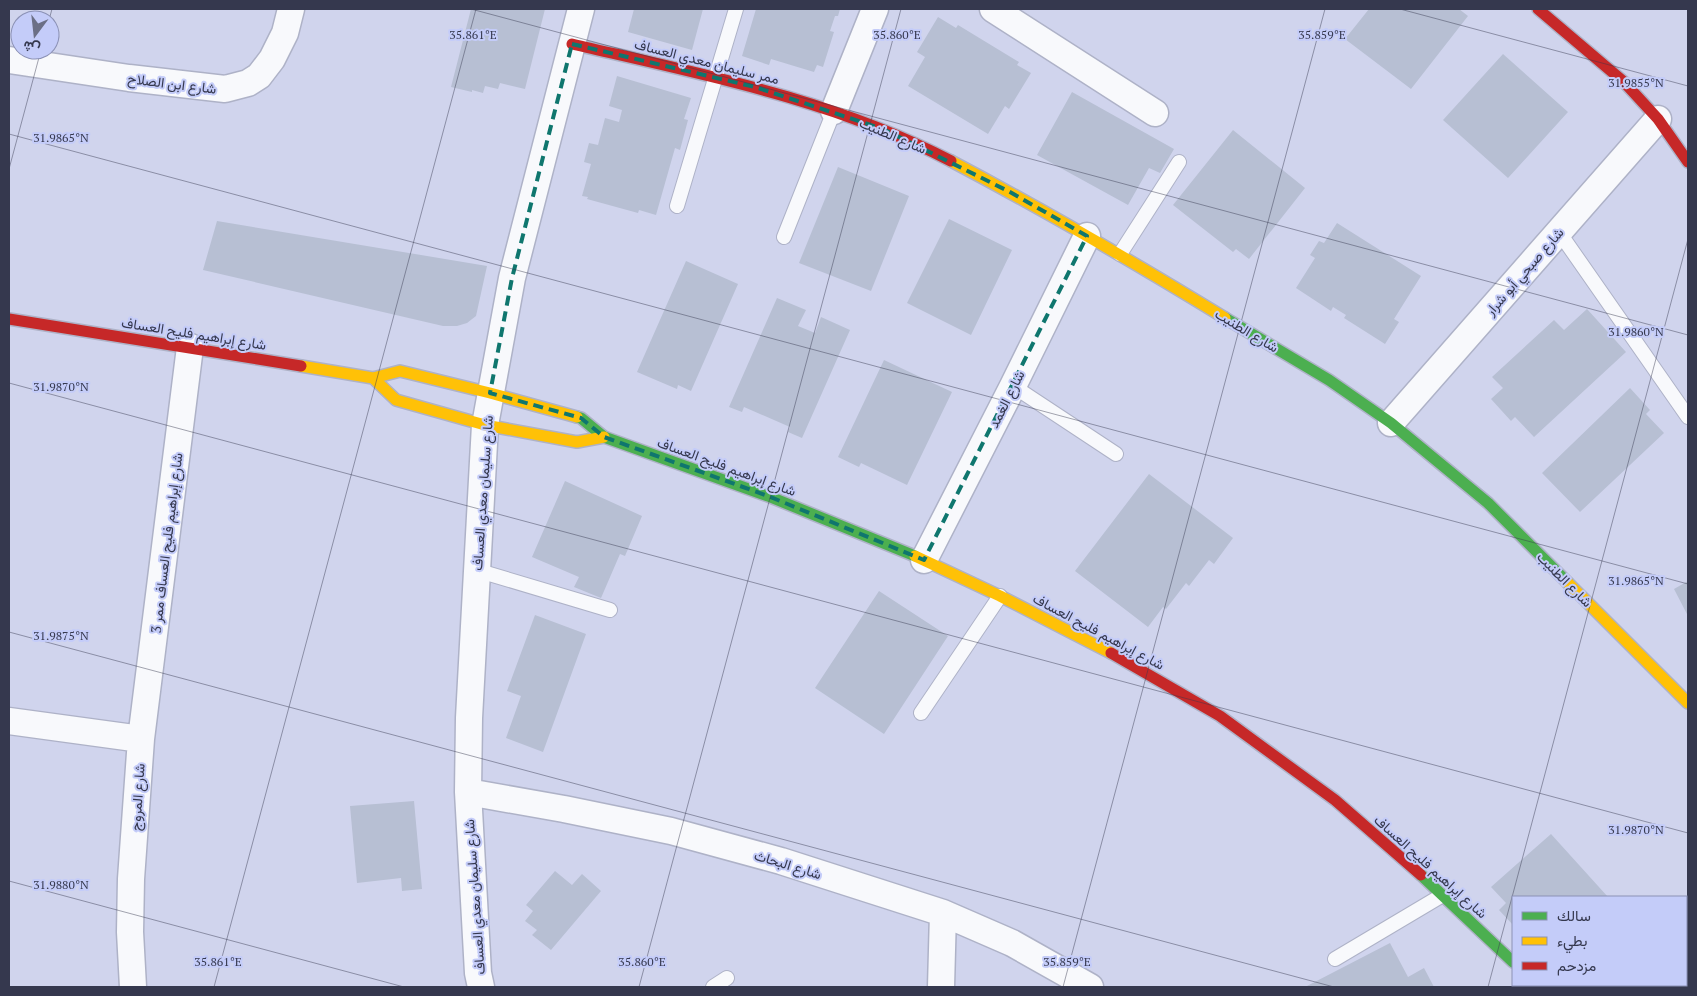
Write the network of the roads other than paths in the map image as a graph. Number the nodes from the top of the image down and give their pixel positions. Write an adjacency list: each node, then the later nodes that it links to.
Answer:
1 (291, 9): 8 (street, شارع ابن الصلاح)
2 (581, 9): 7 (street, شارع سليمان معدي العساف)
3 (736, 9): 9 (lane)
4 (875, 9): 10 (street)
5 (993, 9): 11 (street)
6 (1538, 9): 12 (street)
7 (572, 44): 9 (street, ممر سليمان معدي العساف); 24 (street, شارع سليمان معدي العساف)
8 (9, 60)
9 (715, 77): 10 (street, ممر سليمان معدي العساف); 15 (lane)
10 (834, 111): 17 (street, شارع الطنيب); 18 (lane)
11 (1155, 113)
12 (1658, 119): 14 (street); 16 (street, شارع صبحي أبو شرار)
13 (1179, 162): 19 (lane)
14 (1688, 162)
15 (677, 206)
16 (1559, 232): 25 (lane); 26 (street, شارع صبحي أبو شرار)
17 (1087, 236): 19 (street, شارع الطنيب); 23 (street, شارع الغمد)
18 (784, 237)
19 (1120, 254): 26 (street, شارع الطنيب)
20 (9, 319): 21 (street, شارع إبراهيم فليح العساف)
21 (190, 346): 22 (street, شارع إبراهيم فليح العساف); 37 (street, شارع إبراهيم فليح العساف ممر 3)
22 (373, 378): 24 (street, شارع إبراهيم فليح العساف); 27 (street)
23 (1013, 386): 29 (lane); 30 (street, شارع الغمد)
24 (490, 393): 27 (street, شارع سليمان معدي العساف); 28 (street, شارع إبراهيم فليح العساف)
25 (1688, 417)
26 (1391, 423): 34 (street, شارع الطنيب)
27 (485, 425): 28 (street); 31 (street, شارع سليمان معدي العساف)
28 (604, 437): 30 (street, شارع إبراهيم فليح العساف)
29 (1116, 454)
30 (924, 560): 32 (street, شارع إبراهيم فليح العساف)
31 (476, 570): 33 (lane); 38 (street, شارع سليمان معدي العساف)
32 (1000, 596): 35 (lane); 39 (street, شارع إبراهيم فليح العساف)
33 (610, 610)
34 (1688, 702)
35 (921, 713)
36 (9, 721): 37 (street)
37 (141, 740): 44 (street, شارع المروج)
38 (468, 792): 40 (street, شارع البحاث); 45 (street, شارع سليمان معدي العساف)
39 (1441, 896): 41 (lane); 42 (street, شارع إبراهيم فليح العساف)
40 (943, 912): 47 (street); 48 (street, شارع البحاث)
41 (1335, 959)
42 (1512, 961)
43 (727, 978): 46 (lane)
44 (133, 987)
45 (481, 987)
46 (713, 987)
47 (941, 987)
48 (1090, 987)

